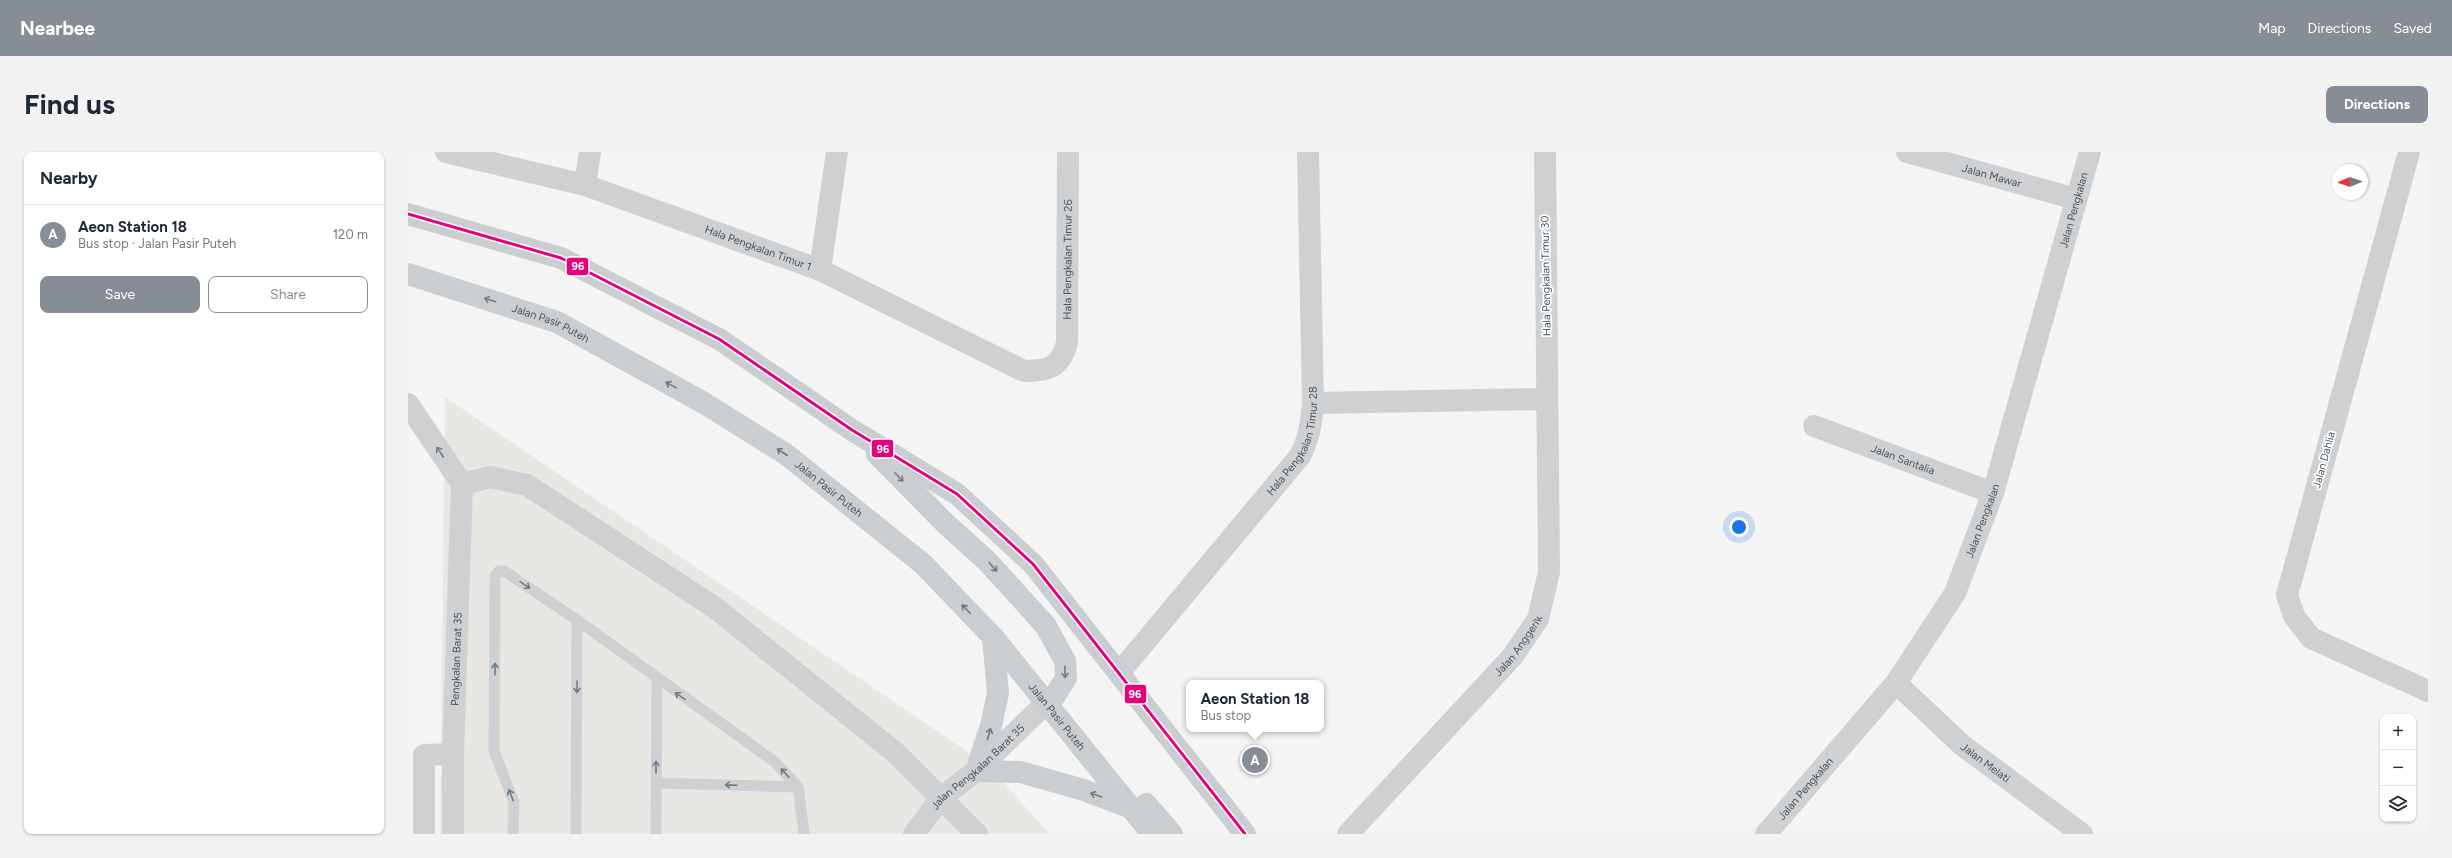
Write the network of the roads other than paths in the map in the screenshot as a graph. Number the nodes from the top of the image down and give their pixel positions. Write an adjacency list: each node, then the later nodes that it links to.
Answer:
1 (446, 152): 10 (street, Hala Pengkalan Timur 1)
2 (590, 152): 10 (street)
3 (836, 152): 13 (street)
4 (1068, 152): 15 (street, Hala Pengkalan Timur 26)
5 (1308, 152): 17 (street, Hala Pengkalan Timur 28)
6 (1545, 152): 16 (street, Hala Pengkalan Timur 30)
7 (1907, 152): 11 (street, Jalan Mawar)
8 (2090, 152): 11 (street, Jalan Pengkalan)
9 (2409, 152): 28 (street, Jalan Dahlia)
10 (585, 185): 13 (street, Hala Pengkalan Timur 1)
11 (2076, 199): 22 (street, Jalan Pengkalan)
12 (408, 214): 20 (main road)
13 (820, 270): 15 (street, Hala Pengkalan Timur 1)
14 (408, 274): 24 (main road, Jalan Pasir Puteh, one-way to 14)
15 (1056, 364)
16 (1548, 399): 17 (street); 48 (street, Jalan Anggerik)
17 (1313, 403): 25 (street, Hala Pengkalan Timur 28)
18 (408, 404): 21 (street, one-way to 18)
19 (1814, 426): 22 (street, Jalan Santalia)
20 (852, 430): 25 (main road); 29 (main road, one-way to 29)
21 (462, 484): 30 (street, Pengkalan Barat 35); 35 (street)
22 (1993, 493): 27 (street, Jalan Pengkalan)
23 (577, 620): 26 (lane); 39 (lane, one-way to 23); 40 (lane, one-way to 40)
24 (993, 637): 29 (main road, Jalan Pasir Puteh); 32 (main road, one-way to 24)
25 (1119, 673): 47 (main road)
26 (657, 679): 33 (lane, one-way to 26); 34 (lane, one-way to 26)
27 (1896, 683): 49 (street, Jalan Pengkalan); 50 (street, Jalan Melati)
28 (2428, 691)
29 (1050, 700): 32 (street, Jalan Pengkalan Barat 35); 36 (main road, Jalan Pasir Puteh); 46 (main road)
30 (453, 754): 31 (street); 37 (street, Pengkalan Barat 35)
31 (416, 755): 38 (street)
32 (976, 771): 35 (street, Jalan Pengkalan Barat 35); 36 (main road, one-way to 32)
33 (656, 783): 34 (lane, one-way to 33); 41 (lane)
34 (798, 788): 42 (lane)
35 (941, 798): 43 (street, Jalan Pengkalan Barat 35); 44 (street)
36 (1133, 808): 45 (main road, Jalan Pasir Puteh)
37 (454, 832)
38 (424, 834)
39 (513, 834)
40 (576, 834)
41 (656, 834)
42 (804, 834)
43 (914, 834)
44 (977, 834)
45 (1152, 834)
46 (1172, 834)
47 (1245, 834)
48 (1348, 834)
49 (1766, 834)
50 (2082, 834)

